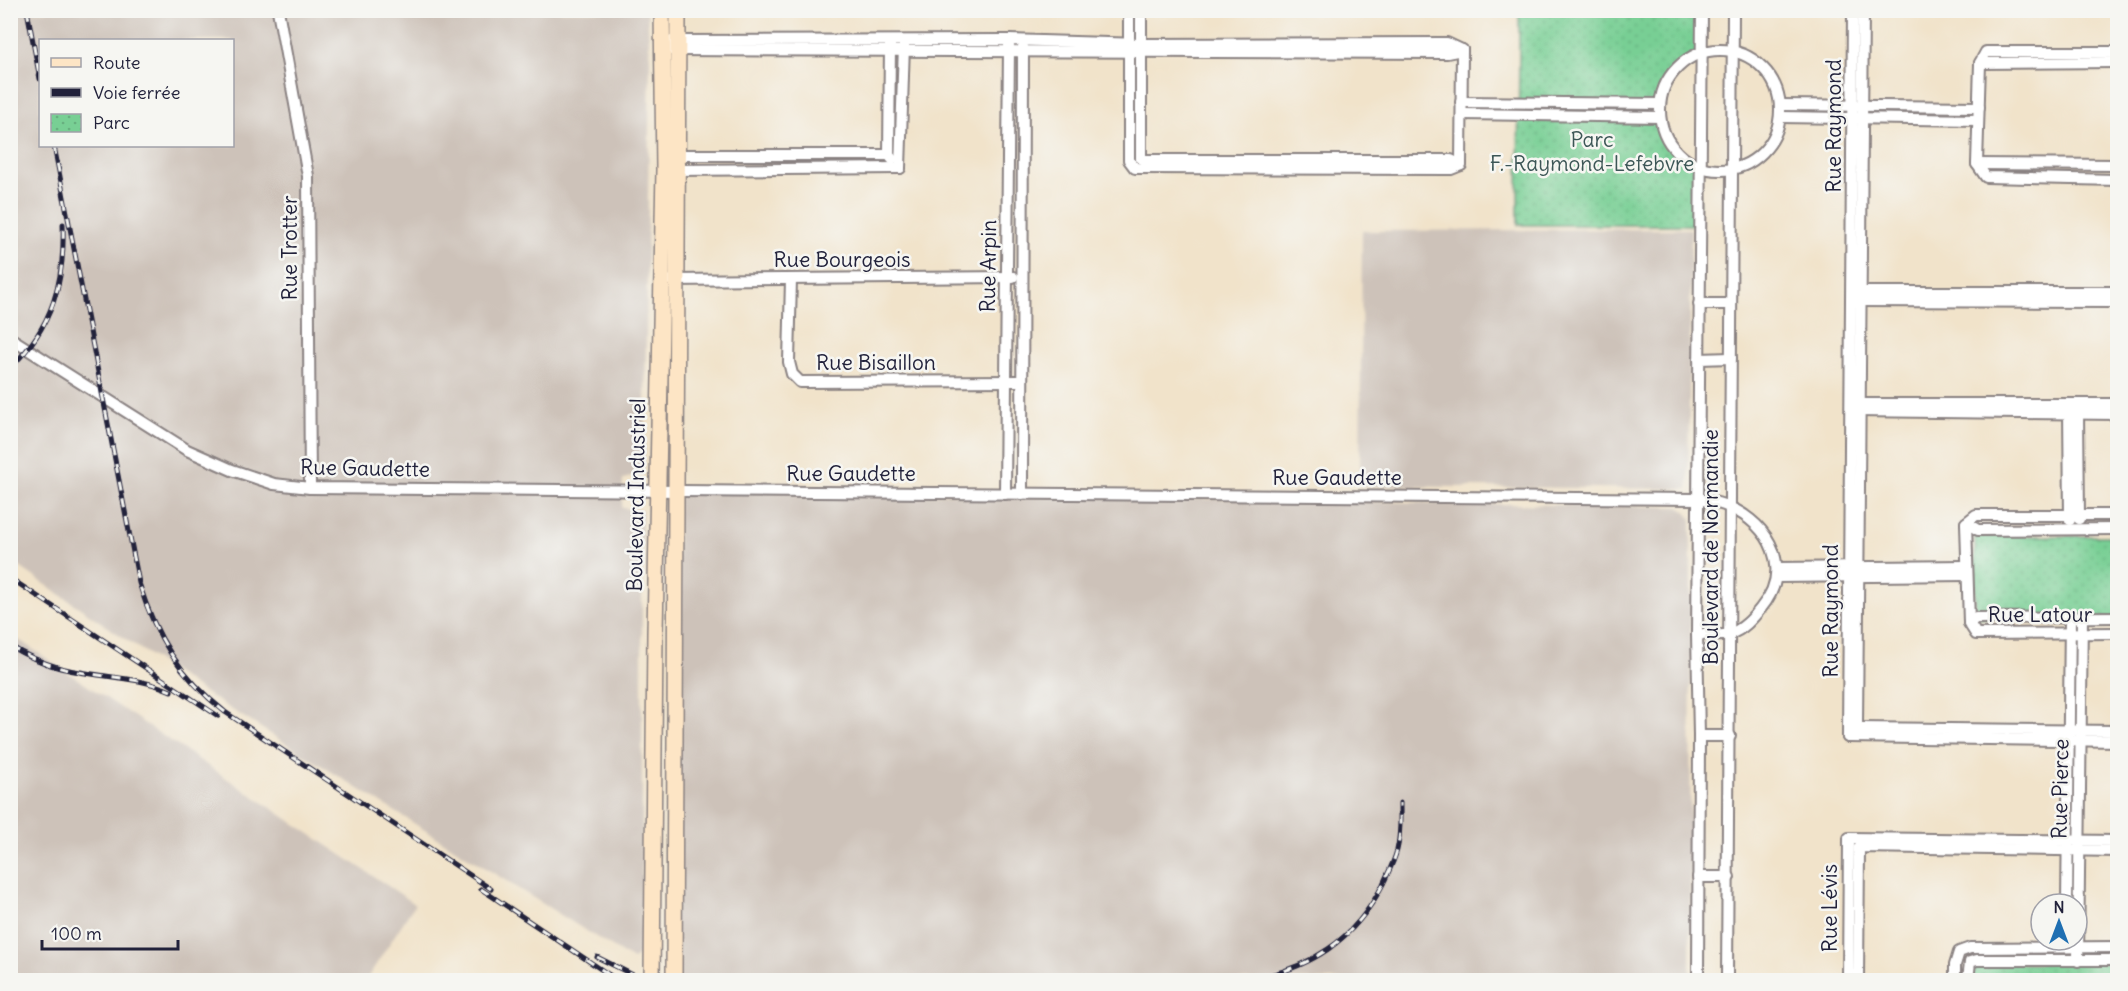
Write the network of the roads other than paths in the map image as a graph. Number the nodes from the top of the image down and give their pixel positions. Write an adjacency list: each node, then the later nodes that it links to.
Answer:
1 (278, 10): 67 (street, Rue Trotter)
2 (662, 10): 11 (street, Boulevard Industriel)
3 (678, 10): 11 (street, Boulevard Industriel)
4 (1130, 10): 15 (street)
5 (1141, 10): 16 (street)
6 (1702, 10): 19 (street, Boulevard de Normandie)
7 (1733, 10): 18 (street, Boulevard de Normandie)
8 (1853, 10): 27 (street, Rue Raymond)
9 (1863, 10): 27 (street, Rue Raymond)
10 (1009, 40): 13 (street); 14 (street); 17 (street, Rue Arpin)
11 (671, 45): 12 (street); 38 (street, Boulevard Industriel)
12 (890, 45): 13 (street); 36 (street)
13 (904, 45): 17 (street); 43 (street)
14 (1023, 46): 15 (street); 17 (street); 49 (street, Rue Arpin)
15 (1129, 48): 16 (street); 37 (street)
16 (1141, 48): 23 (street); 37 (street)
17 (1009, 51): 48 (street, Rue Arpin)
18 (1733, 51): 19 (street); 26 (street); 45 (street, Boulevard de Normandie)
19 (1703, 52): 25 (street); 42 (street, Boulevard de Normandie)
20 (2118, 52): 21 (street)
21 (2076, 57): 22 (street); 28 (street)
22 (2118, 62)
23 (1461, 102): 24 (street); 29 (street)
24 (1601, 103): 25 (street); 30 (street)
25 (1660, 104): 31 (street)
26 (1781, 105): 27 (street); 32 (street)
27 (1857, 106): 28 (street); 33 (street, Rue Raymond)
28 (1979, 107): 34 (street)
29 (1462, 114): 30 (street); 37 (street)
30 (1601, 116): 31 (street)
31 (1660, 117): 42 (street)
32 (1780, 117): 33 (street); 45 (street)
33 (1857, 118): 34 (street); 53 (street, Rue Raymond)
34 (1978, 120): 39 (street)
35 (799, 155): 36 (street); 38 (street); 44 (street)
36 (889, 155): 43 (street)
37 (1134, 161)
38 (671, 162): 44 (street); 51 (street, Boulevard Industriel)
39 (1977, 164): 40 (street); 46 (street)
40 (2074, 165): 41 (street); 46 (street)
41 (2118, 165)
42 (1701, 167): 45 (street); 56 (street, Boulevard de Normandie)
43 (900, 168): 44 (street)
44 (799, 169)
45 (1733, 169): 57 (street, Boulevard de Normandie)
46 (2074, 179): 47 (street)
47 (2118, 180)
48 (1007, 277): 49 (street, Rue Bourgeois); 50 (street, Rue Bourgeois); 61 (street, Rue Arpin)
49 (1022, 277): 62 (street, Rue Arpin)
50 (791, 279): 51 (street, Rue Bourgeois); 61 (street, Rue Bisaillon)
51 (670, 280): 68 (street, Boulevard Industriel); 69 (street, Boulevard Industriel)
52 (2118, 292): 54 (street)
53 (1856, 297): 54 (street); 64 (street, Rue Raymond)
54 (2077, 297): 55 (street)
55 (2118, 302)
56 (1700, 304): 57 (street); 60 (street, Boulevard de Normandie)
57 (1731, 304): 59 (street, Boulevard de Normandie)
58 (10, 338): 67 (street, Rue Gaudette)
59 (1731, 358): 60 (street); 73 (street, Boulevard de Normandie)
60 (1699, 359): 72 (street, Boulevard de Normandie)
61 (1006, 381): 62 (street, Rue Bisaillon); 70 (street, Rue Arpin)
62 (1022, 381): 71 (street, Rue Arpin)
63 (2118, 404): 65 (street)
64 (1855, 408): 65 (street); 80 (street, Rue Raymond)
65 (2073, 408): 66 (street); 74 (street)
66 (2118, 414)
67 (310, 488): 68 (street, Rue Gaudette)
68 (657, 491): 69 (street, Rue Gaudette); 86 (street, Boulevard Industriel)
69 (676, 491): 70 (street, Rue Gaudette); 90 (street, Boulevard Industriel)
70 (1005, 494): 71 (street, Rue Gaudette)
71 (1022, 494): 72 (street, Rue Gaudette)
72 (1697, 499): 73 (street, Rue Gaudette); 88 (street, Boulevard de Normandie)
73 (1729, 507): 81 (street); 89 (street, Boulevard de Normandie)
74 (2074, 515): 75 (street); 76 (street); 77 (street)
75 (2118, 515)
76 (1966, 523): 77 (street); 79 (street, Rue Latour)
77 (2075, 529): 78 (street)
78 (2118, 529)
79 (1967, 570): 80 (street); 84 (street, Rue Latour)
80 (1854, 572): 81 (street); 93 (street, Rue Raymond); 99 (street, Rue Raymond)
81 (1777, 573): 89 (street)
82 (2076, 617): 83 (street, Rue Latour); 84 (street, Rue Latour); 85 (street, Rue Pierce)
83 (2118, 617)
84 (1969, 623): 85 (street, Rue Latour)
85 (2076, 632): 87 (street, Rue Latour); 96 (street, Rue Pierce)
86 (655, 633): 90 (street); 91 (street, Boulevard Industriel)
87 (2118, 633)
88 (1697, 634): 89 (street); 97 (street, Boulevard de Normandie)
89 (1728, 634): 98 (street, Boulevard de Normandie)
90 (675, 635): 92 (street, Boulevard Industriel)
91 (654, 697): 92 (street); 101 (street, Boulevard Industriel)
92 (675, 702): 102 (street, Boulevard Industriel)
93 (1857, 728): 95 (street); 99 (street)
94 (2118, 731): 96 (street)
95 (1964, 734): 96 (street); 99 (street)
96 (2075, 734): 100 (street); 106 (street, Rue Pierce); 107 (street, Rue Pierce)
97 (1699, 736): 98 (street); 110 (street, Boulevard de Normandie)
98 (1730, 736): 111 (street, Boulevard de Normandie)
99 (1848, 737)
100 (2118, 741)
101 (653, 814): 102 (street); 125 (street, Boulevard Industriel)
102 (673, 819): 126 (street, Boulevard Industriel)
103 (1849, 838): 105 (street, Rue Lévis); 108 (street, Rue Lévis); 124 (street, Rue Lévis)
104 (2118, 841): 107 (street, Rue Lévis)
105 (1965, 844): 106 (street, Rue Lévis); 108 (street, Rue Lévis)
106 (2068, 845): 107 (street, Rue Lévis); 112 (street, Rue Pierce)
107 (2079, 845): 109 (street, Rue Lévis); 113 (street, Rue Pierce)
108 (1859, 847): 124 (street, Rue Lévis)
109 (2118, 851)
110 (1698, 877): 111 (street); 127 (street, Boulevard de Normandie)
111 (1729, 877): 128 (street, Boulevard de Normandie)
112 (2067, 892)
113 (2079, 892)
114 (2029, 946): 117 (street)
115 (2089, 947): 116 (street)
116 (2118, 947)
117 (1959, 952): 123 (street); 129 (street)
118 (2067, 952): 121 (street)
119 (2079, 952): 122 (street, Rue Pierce)
120 (2118, 960): 122 (street)
121 (2067, 961): 122 (street); 123 (street)
122 (2078, 961)
123 (1970, 962): 130 (street)
124 (1853, 979)
125 (652, 981)
126 (674, 981)
127 (1698, 981)
128 (1727, 981)
129 (1955, 981)
130 (1968, 981)

